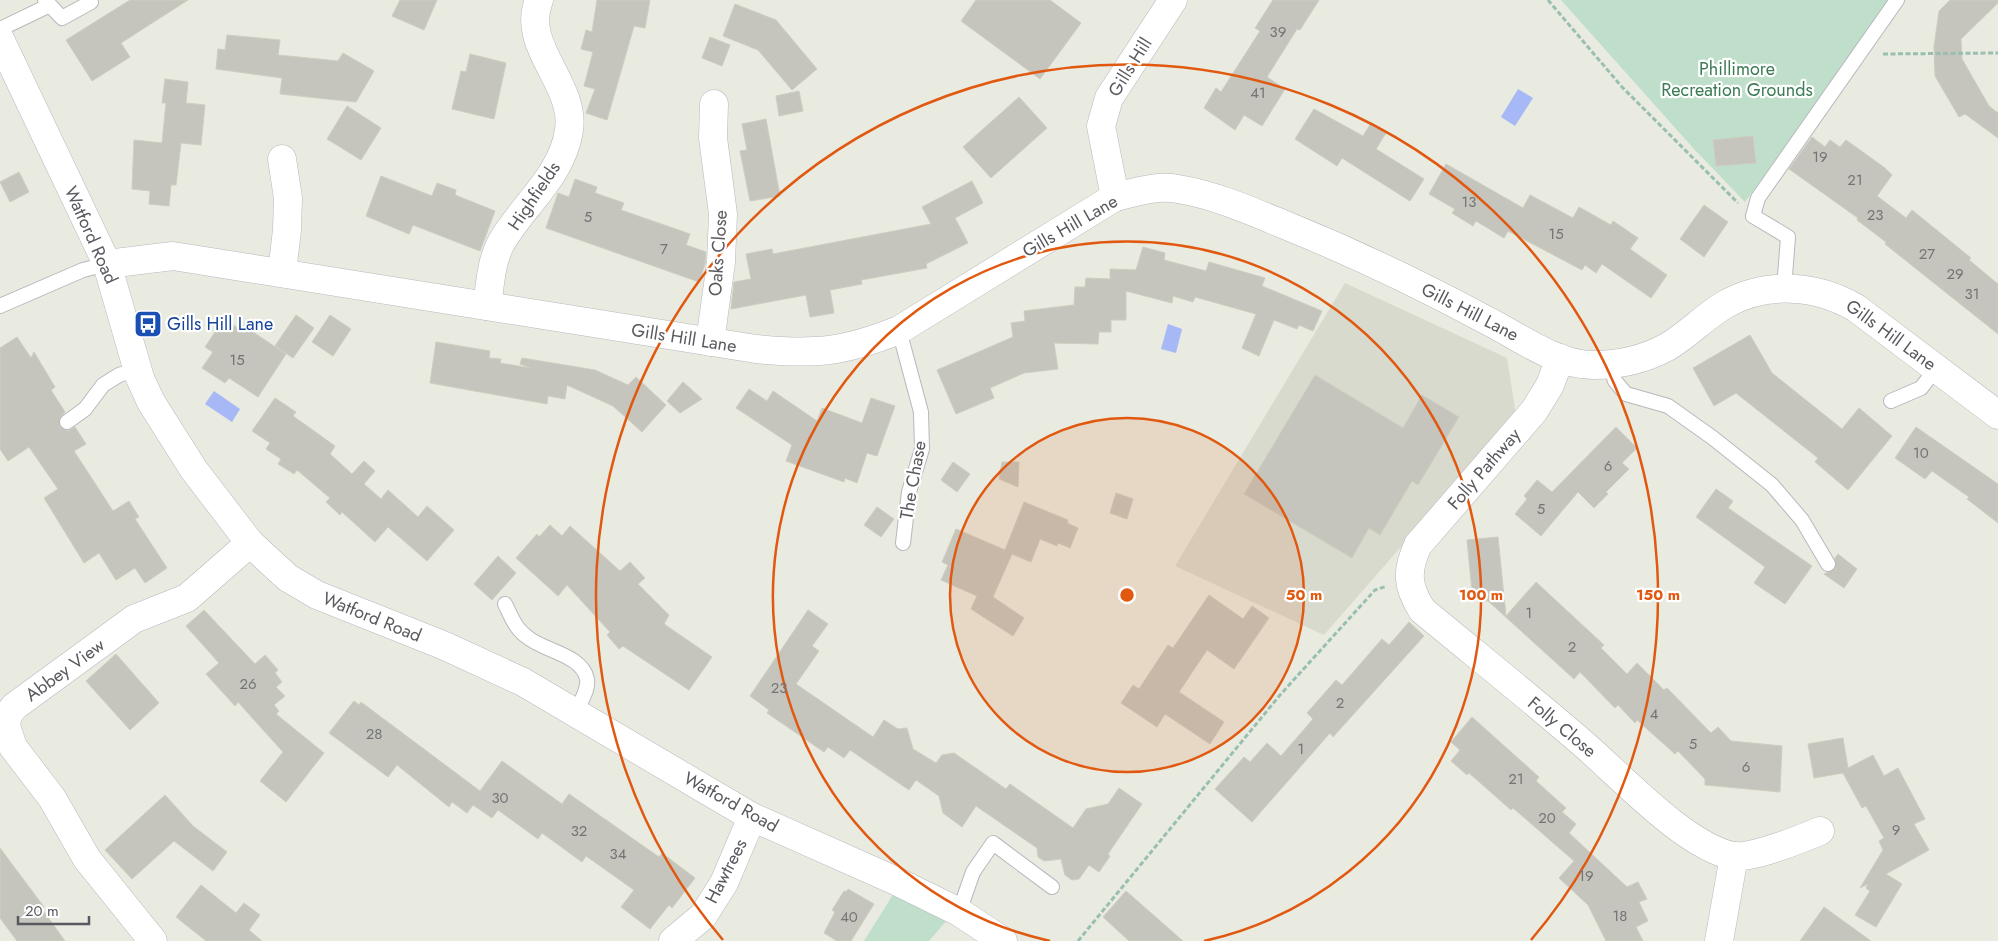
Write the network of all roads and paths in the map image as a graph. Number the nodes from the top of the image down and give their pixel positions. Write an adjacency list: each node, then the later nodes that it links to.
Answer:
1 (539, 0): 19 (street, Highfields)
2 (1174, 0): 13 (street, Gills Hill)
3 (1548, 0): 14 (path)
4 (1897, 0): 10 (lane)
5 (92, 2): 6 (lane)
6 (46, 3): 7 (lane)
7 (0, 29)
8 (0, 39): 15 (street, Watford Road)
9 (1998, 53): 10 (path)
10 (1857, 54): 14 (lane)
11 (714, 104): 21 (street, Oaks Close)
12 (282, 160): 16 (street)
13 (1115, 197): 20 (street, Gills Hill Lane); 22 (street, Gills Hill Lane)
14 (1754, 216): 17 (lane)
15 (107, 264): 16 (street, Gills Hill Lane); 18 (lane); 24 (street, Watford Road)
16 (282, 272): 19 (street, Gills Hill Lane)
17 (1784, 288): 23 (street, Gills Hill Lane); 25 (street, Gills Hill Lane)
18 (0, 306)
19 (487, 306): 21 (street, Gills Hill Lane)
20 (900, 330): 21 (street, Gills Hill Lane); 30 (lane, The Chase)
21 (710, 342)
22 (1560, 358): 23 (street, Gills Hill Lane); 32 (street, Folly Pathway)
23 (1610, 364): 31 (lane)
24 (137, 369): 28 (lane); 29 (street, Watford Road)
25 (1936, 369): 26 (lane); 27 (street, Gills Hill Lane)
26 (1891, 401)
27 (1998, 415)
28 (67, 422)
29 (250, 543): 34 (street, Watford Road); 40 (street, Abbey View)
30 (903, 543)
31 (1828, 564)
32 (1410, 578): 37 (street, Folly Close); 43 (path)
33 (506, 604): 34 (lane)
34 (576, 712): 35 (street, Watford Road)
35 (752, 817): 39 (street, Watford Road); 41 (street, Hawtrees)
36 (1820, 832): 37 (street, Folly Close)
37 (1734, 856): 44 (street)
38 (1052, 888): 39 (lane)
39 (959, 912): 42 (street, Watford Road)
40 (153, 941)
41 (673, 941)
42 (1003, 941)
43 (1078, 941)
44 (1719, 941)

